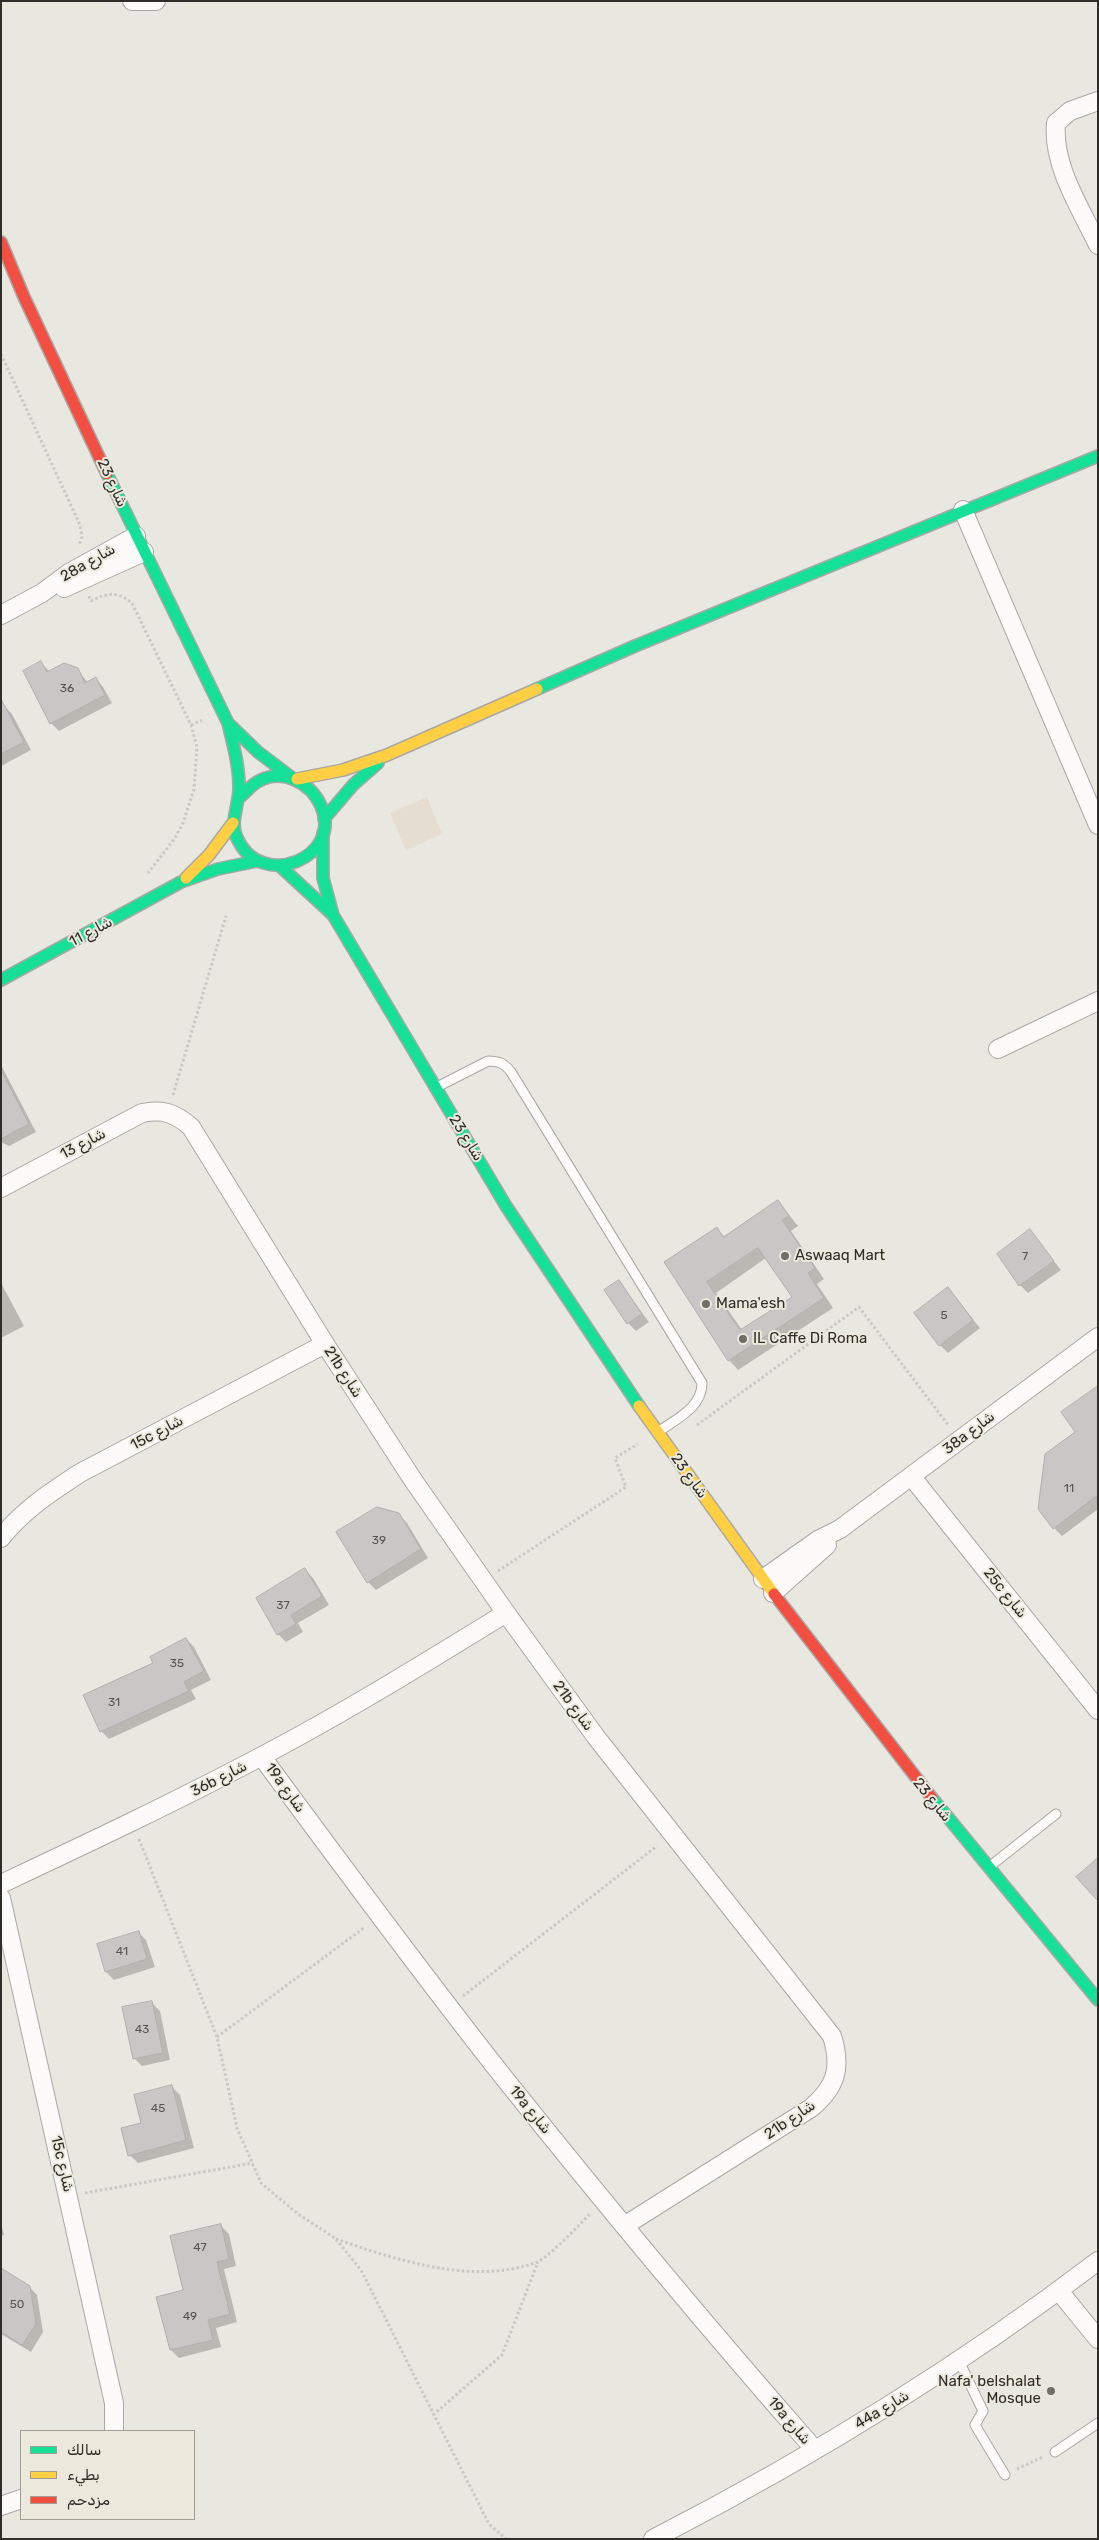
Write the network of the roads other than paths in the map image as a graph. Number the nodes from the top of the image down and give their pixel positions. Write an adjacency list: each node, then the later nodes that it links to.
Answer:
1 (132, 1): 2 (street)
2 (156, 1)
3 (1098, 101): 5 (street)
4 (1, 242): 8 (street, شارع 23)
5 (1098, 245)
6 (1098, 456): 7 (street)
7 (963, 510): 13 (street); 18 (street)
8 (136, 536): 9 (street, شارع 23); 10 (street, 28a شارع)
9 (144, 552): 10 (street, 28a شارع); 12 (street, شارع 23)
10 (78, 575): 11 (street, 28a شارع)
11 (1, 615)
12 (228, 723): 14 (street, شارع 23); 15 (street, شارع 23)
13 (387, 755): 14 (street); 16 (street)
14 (294, 778): 15 (street); 16 (street)
15 (239, 798): 17 (street)
16 (324, 819): 19 (street)
17 (233, 823): 20 (street); 22 (street, شارع 11)
18 (1098, 825)
19 (323, 833): 21 (street); 23 (street, شارع 23)
20 (257, 862): 21 (street); 22 (street, شارع 11)
21 (280, 867): 23 (street, شارع 23)
22 (181, 882): 24 (street, شارع 11)
23 (333, 915): 27 (street, شارع 23)
24 (1, 980)
25 (1098, 1001): 26 (street)
26 (998, 1049)
27 (435, 1088): 32 (street, شارع 23); 32 (lane)
28 (168, 1111): 29 (street, شارع 13); 31 (street, 21b شارع)
29 (1, 1188)
30 (1098, 1336): 33 (street, 38a شارع)
31 (325, 1344): 34 (street, 15c شارع); 36 (street, 21b شارع)
32 (658, 1432): 35 (street, شارع 23)
33 (911, 1476): 35 (street, 38a شارع); 37 (street, 25c شارع)
34 (1, 1538)
35 (768, 1586): 40 (street, شارع 23)
36 (506, 1613): 38 (street, 36b شارع); 44 (street, 21b شارع)
37 (1098, 1710)
38 (262, 1757): 41 (street, 36b شارع); 44 (street, 19a شارع)
39 (1056, 1814): 40 (lane)
40 (987, 1868): 43 (street, شارع 23)
41 (1, 1884)
42 (1, 1898): 50 (street, 15c شارع)
43 (1098, 2000)
44 (624, 2226): 51 (street, 19a شارع)
45 (1098, 2261): 46 (street, 44a شارع)
46 (1059, 2291): 47 (street); 48 (street, 44a شارع)
47 (1098, 2339)
48 (959, 2361): 51 (street, 44a شارع); 53 (lane)
49 (1098, 2423): 52 (lane)
50 (114, 2430)
51 (815, 2450): 56 (street, 44a شارع)
52 (1055, 2452)
53 (1005, 2475)
54 (20, 2499): 55 (street)
55 (1, 2506)
56 (682, 2532): 57 (street, 44a شارع)
57 (653, 2539)

